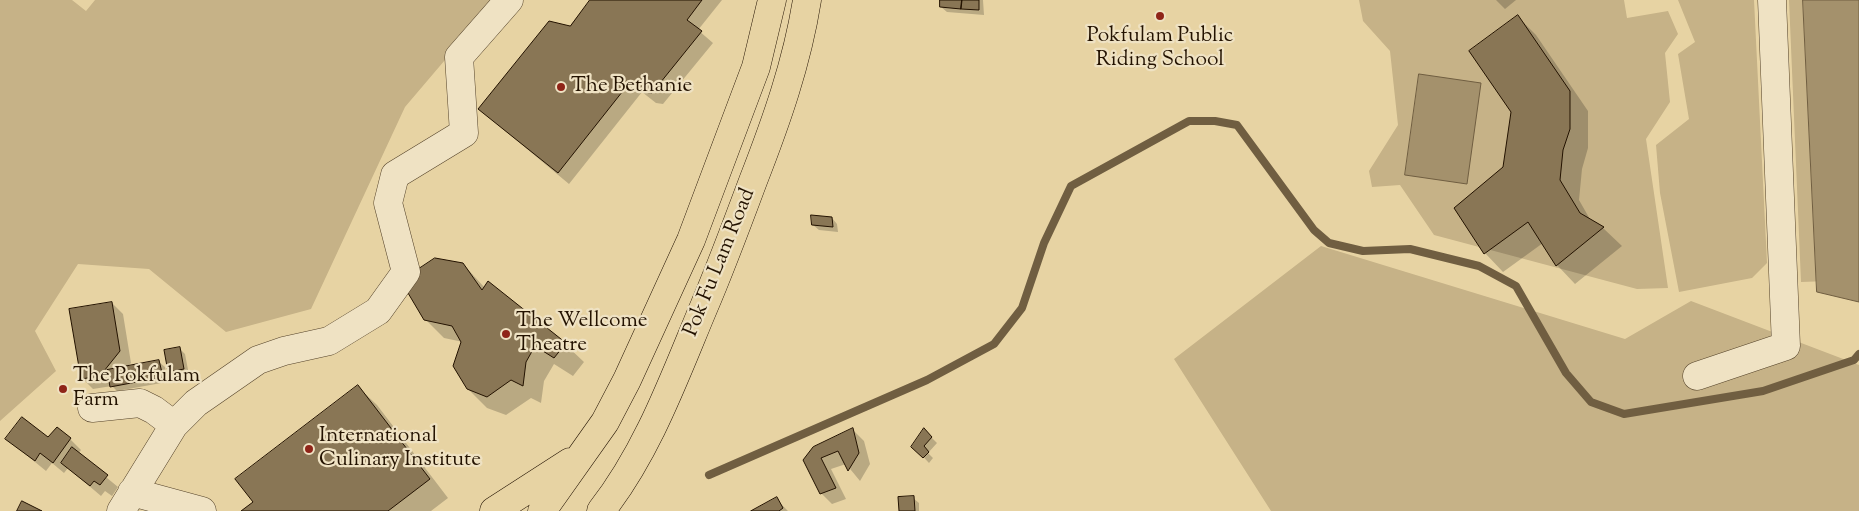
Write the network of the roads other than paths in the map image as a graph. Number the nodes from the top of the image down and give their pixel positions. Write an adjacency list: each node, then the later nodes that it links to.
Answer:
1 (509, 0): 7 (street)
2 (772, 0): 8 (main road, Pok Fu Lam Road)
3 (807, 0): 13 (main road, Pok Fu Lam Road)
4 (1772, 0): 5 (street)
5 (1697, 376)
6 (92, 408): 7 (street)
7 (174, 425): 9 (street)
8 (586, 451): 11 (main road, Pok Fu Lam Road); 12 (main road, Pok Fu Lam Road)
9 (127, 501): 10 (street)
10 (202, 511)
11 (494, 511)
12 (542, 511)
13 (601, 511)

